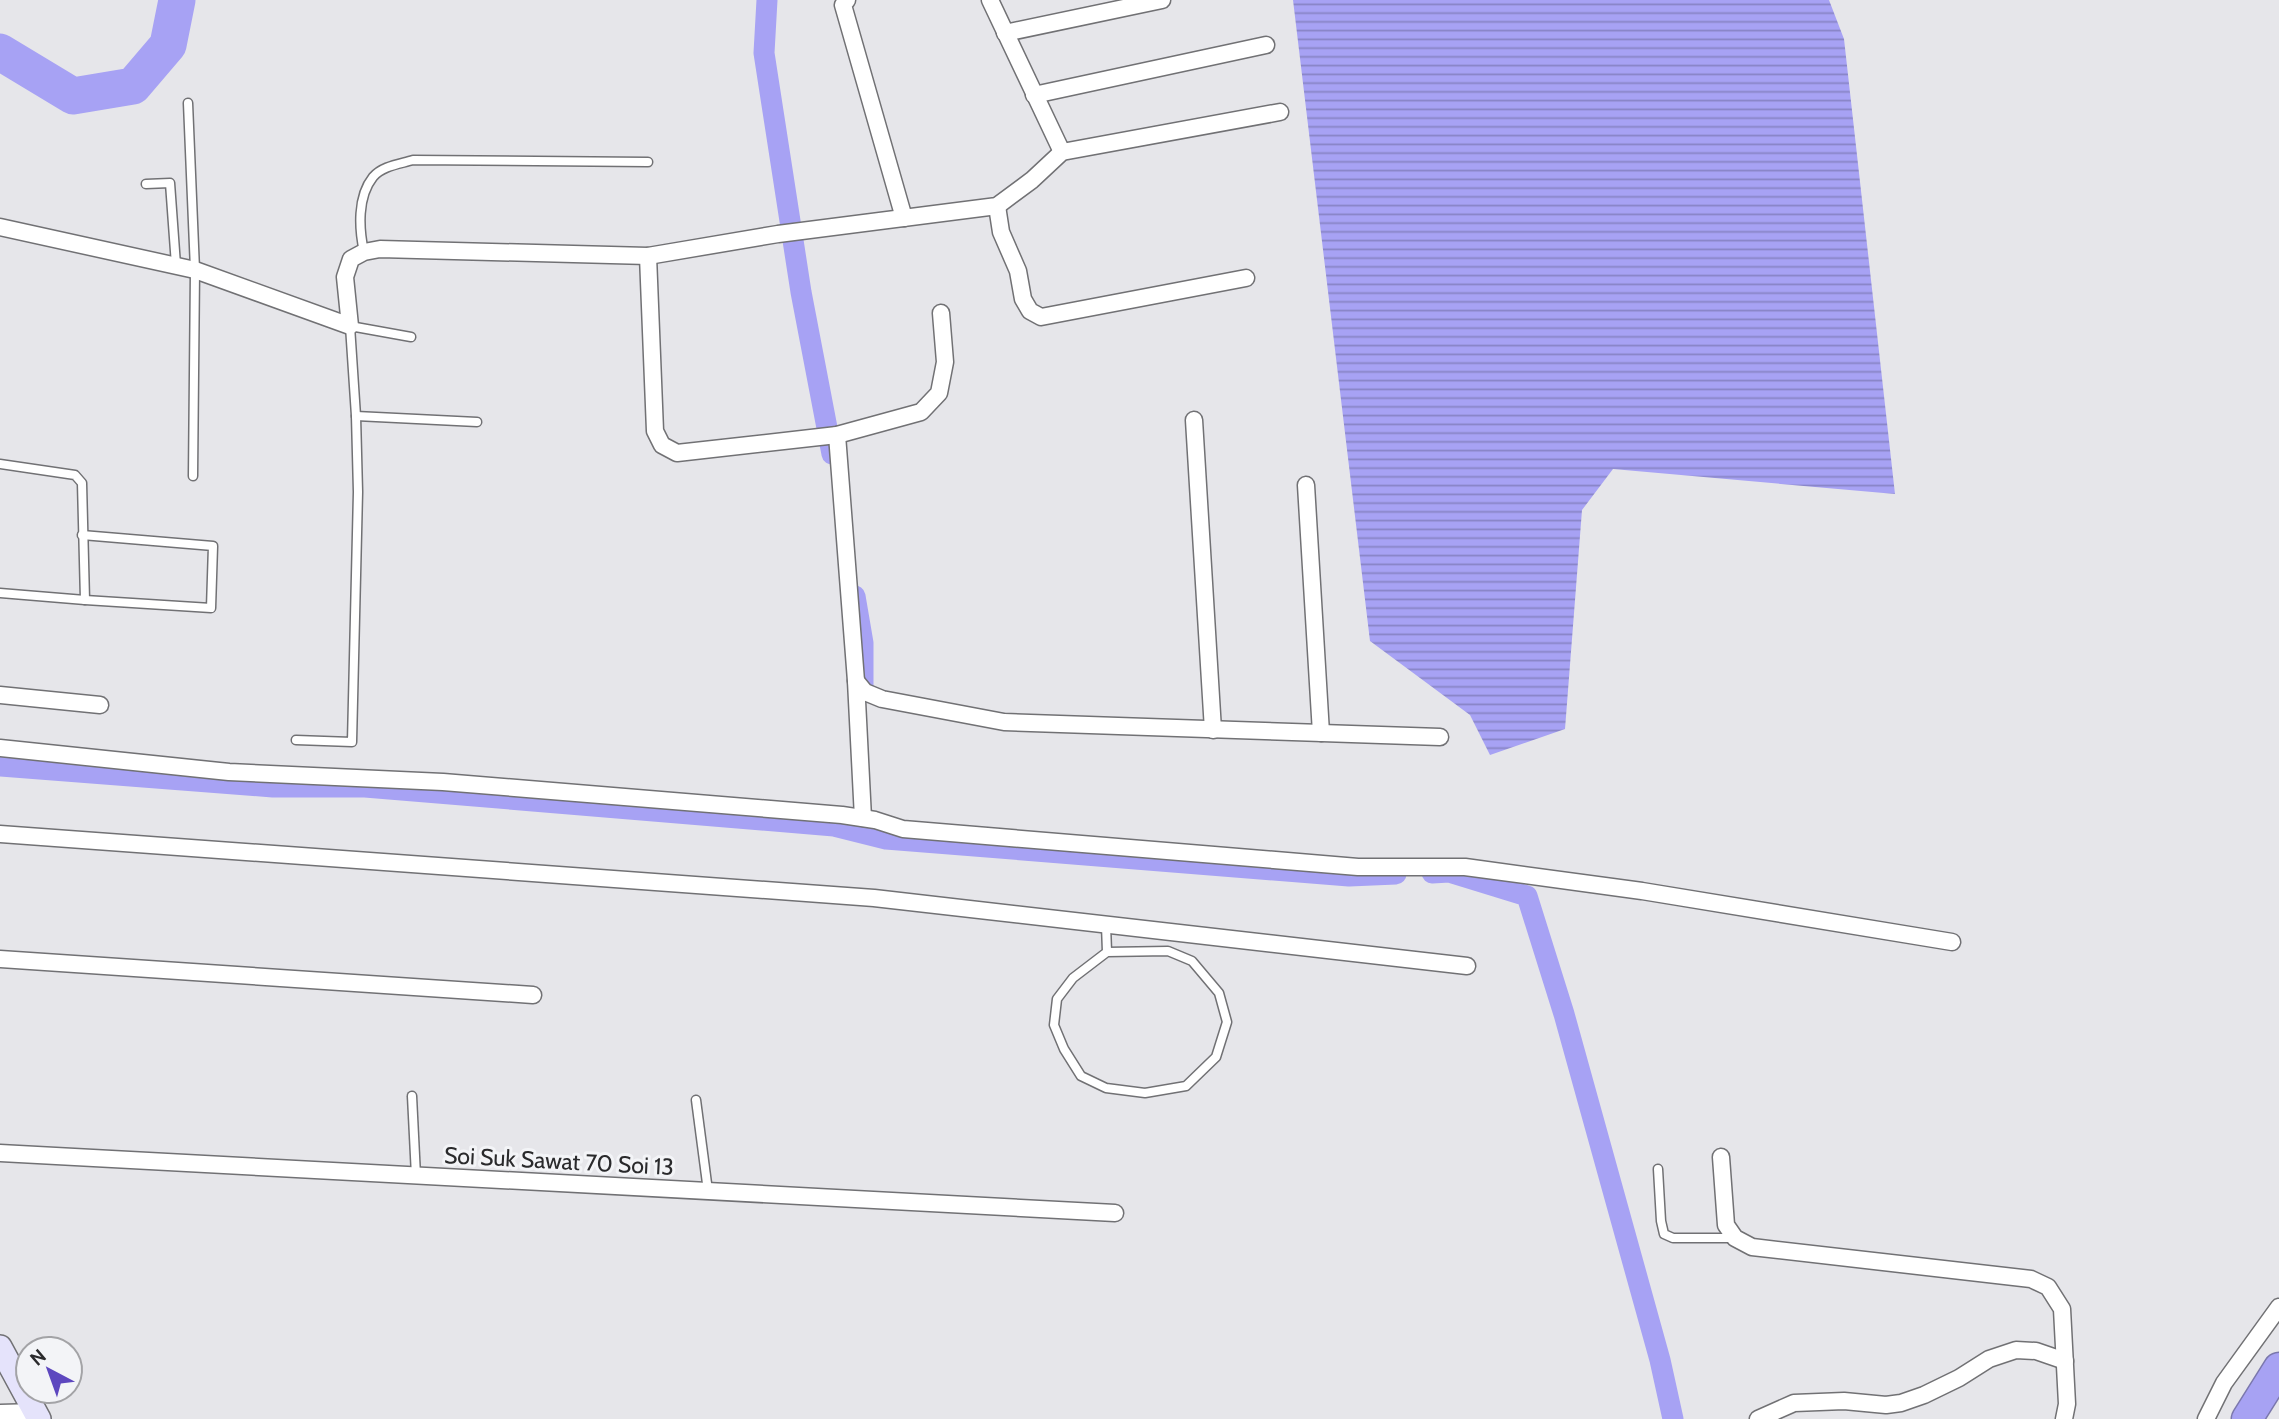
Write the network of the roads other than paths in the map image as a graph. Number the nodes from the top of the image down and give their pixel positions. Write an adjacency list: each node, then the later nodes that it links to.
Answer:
1 (847, 0): 13 (street)
2 (990, 0): 4 (street)
3 (1162, 0): 4 (street)
4 (1005, 33): 6 (street)
5 (1266, 45): 6 (street)
6 (1034, 95): 9 (street)
7 (188, 103): 18 (lane)
8 (1280, 111): 9 (street)
9 (1062, 152): 12 (street)
10 (648, 162): 15 (lane)
11 (146, 184): 17 (lane)
12 (997, 205): 13 (street); 19 (street)
13 (904, 218): 16 (street)
14 (0, 227): 17 (street)
15 (364, 252): 16 (street); 21 (street)
16 (648, 256): 26 (street)
17 (176, 265): 18 (street)
18 (195, 270): 21 (street); 28 (lane)
19 (1246, 278)
20 (941, 313): 26 (street)
21 (350, 326): 22 (lane); 23 (lane)
22 (411, 337)
23 (356, 416): 25 (lane); 39 (lane)
24 (1194, 420): 36 (street)
25 (477, 422)
26 (837, 435): 33 (street)
27 (0, 464): 30 (lane)
28 (193, 476)
29 (1306, 485): 37 (street)
30 (82, 535): 32 (lane); 32 (lane)
31 (0, 593): 32 (lane)
32 (85, 600)
33 (856, 681): 36 (street); 41 (street)
34 (0, 695): 35 (street)
35 (100, 705)
36 (1213, 730): 37 (street)
37 (1321, 733): 38 (street)
38 (1440, 737)
39 (296, 740)
40 (0, 748): 41 (street)
41 (863, 818): 44 (street)
42 (0, 834): 43 (street)
43 (1106, 925): 45 (lane); 47 (street)
44 (1952, 942)
45 (1107, 953): 45 (lane)
46 (0, 959): 48 (street)
47 (1467, 966)
48 (533, 995)
49 (412, 1096): 54 (lane)
50 (696, 1100): 55 (lane)
51 (0, 1153): 54 (street, Soi Suk Sawat 70 Soi 13)
52 (1721, 1157): 57 (street)
53 (1658, 1170): 57 (lane)
54 (416, 1176): 55 (street, Soi Suk Sawat 70 Soi 13)
55 (708, 1191): 56 (street, Soi Suk Sawat 70 Soi 13)
56 (1115, 1213)
57 (1735, 1238): 60 (street)
58 (2279, 1307): 66 (street)
59 (0, 1347): 63 (street)
60 (2065, 1361): 64 (street); 65 (street)
61 (2279, 1368): 67 (highway)
62 (0, 1413): 63 (street)
63 (37, 1415)
64 (1758, 1419)
65 (2064, 1419)
66 (2206, 1419)
67 (2247, 1419)

